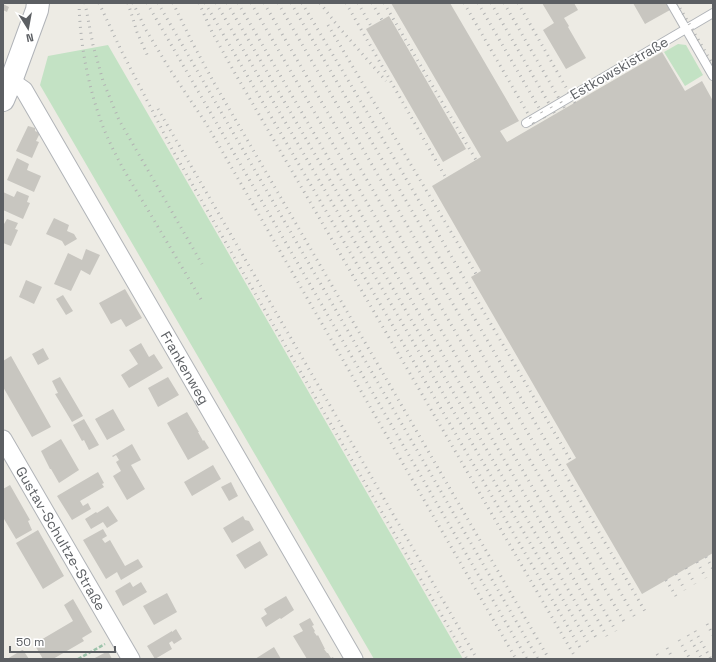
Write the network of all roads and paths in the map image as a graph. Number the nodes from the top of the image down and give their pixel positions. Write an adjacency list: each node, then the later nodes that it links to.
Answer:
1 (38, 3): 6 (street)
2 (671, 3): 4 (lane)
3 (713, 13): 4 (lane, Estkowskistraße)
4 (686, 29): 5 (lane); 7 (lane, Estkowskistraße)
5 (713, 76)
6 (7, 91): 12 (street, Frankenweg)
7 (526, 123)
8 (3, 439): 9 (street, Gustav-Schultze-Straße)
9 (117, 636): 10 (path); 11 (street, Gustav-Schultze-Straße)
10 (78, 659)
11 (131, 659)
12 (354, 659)

